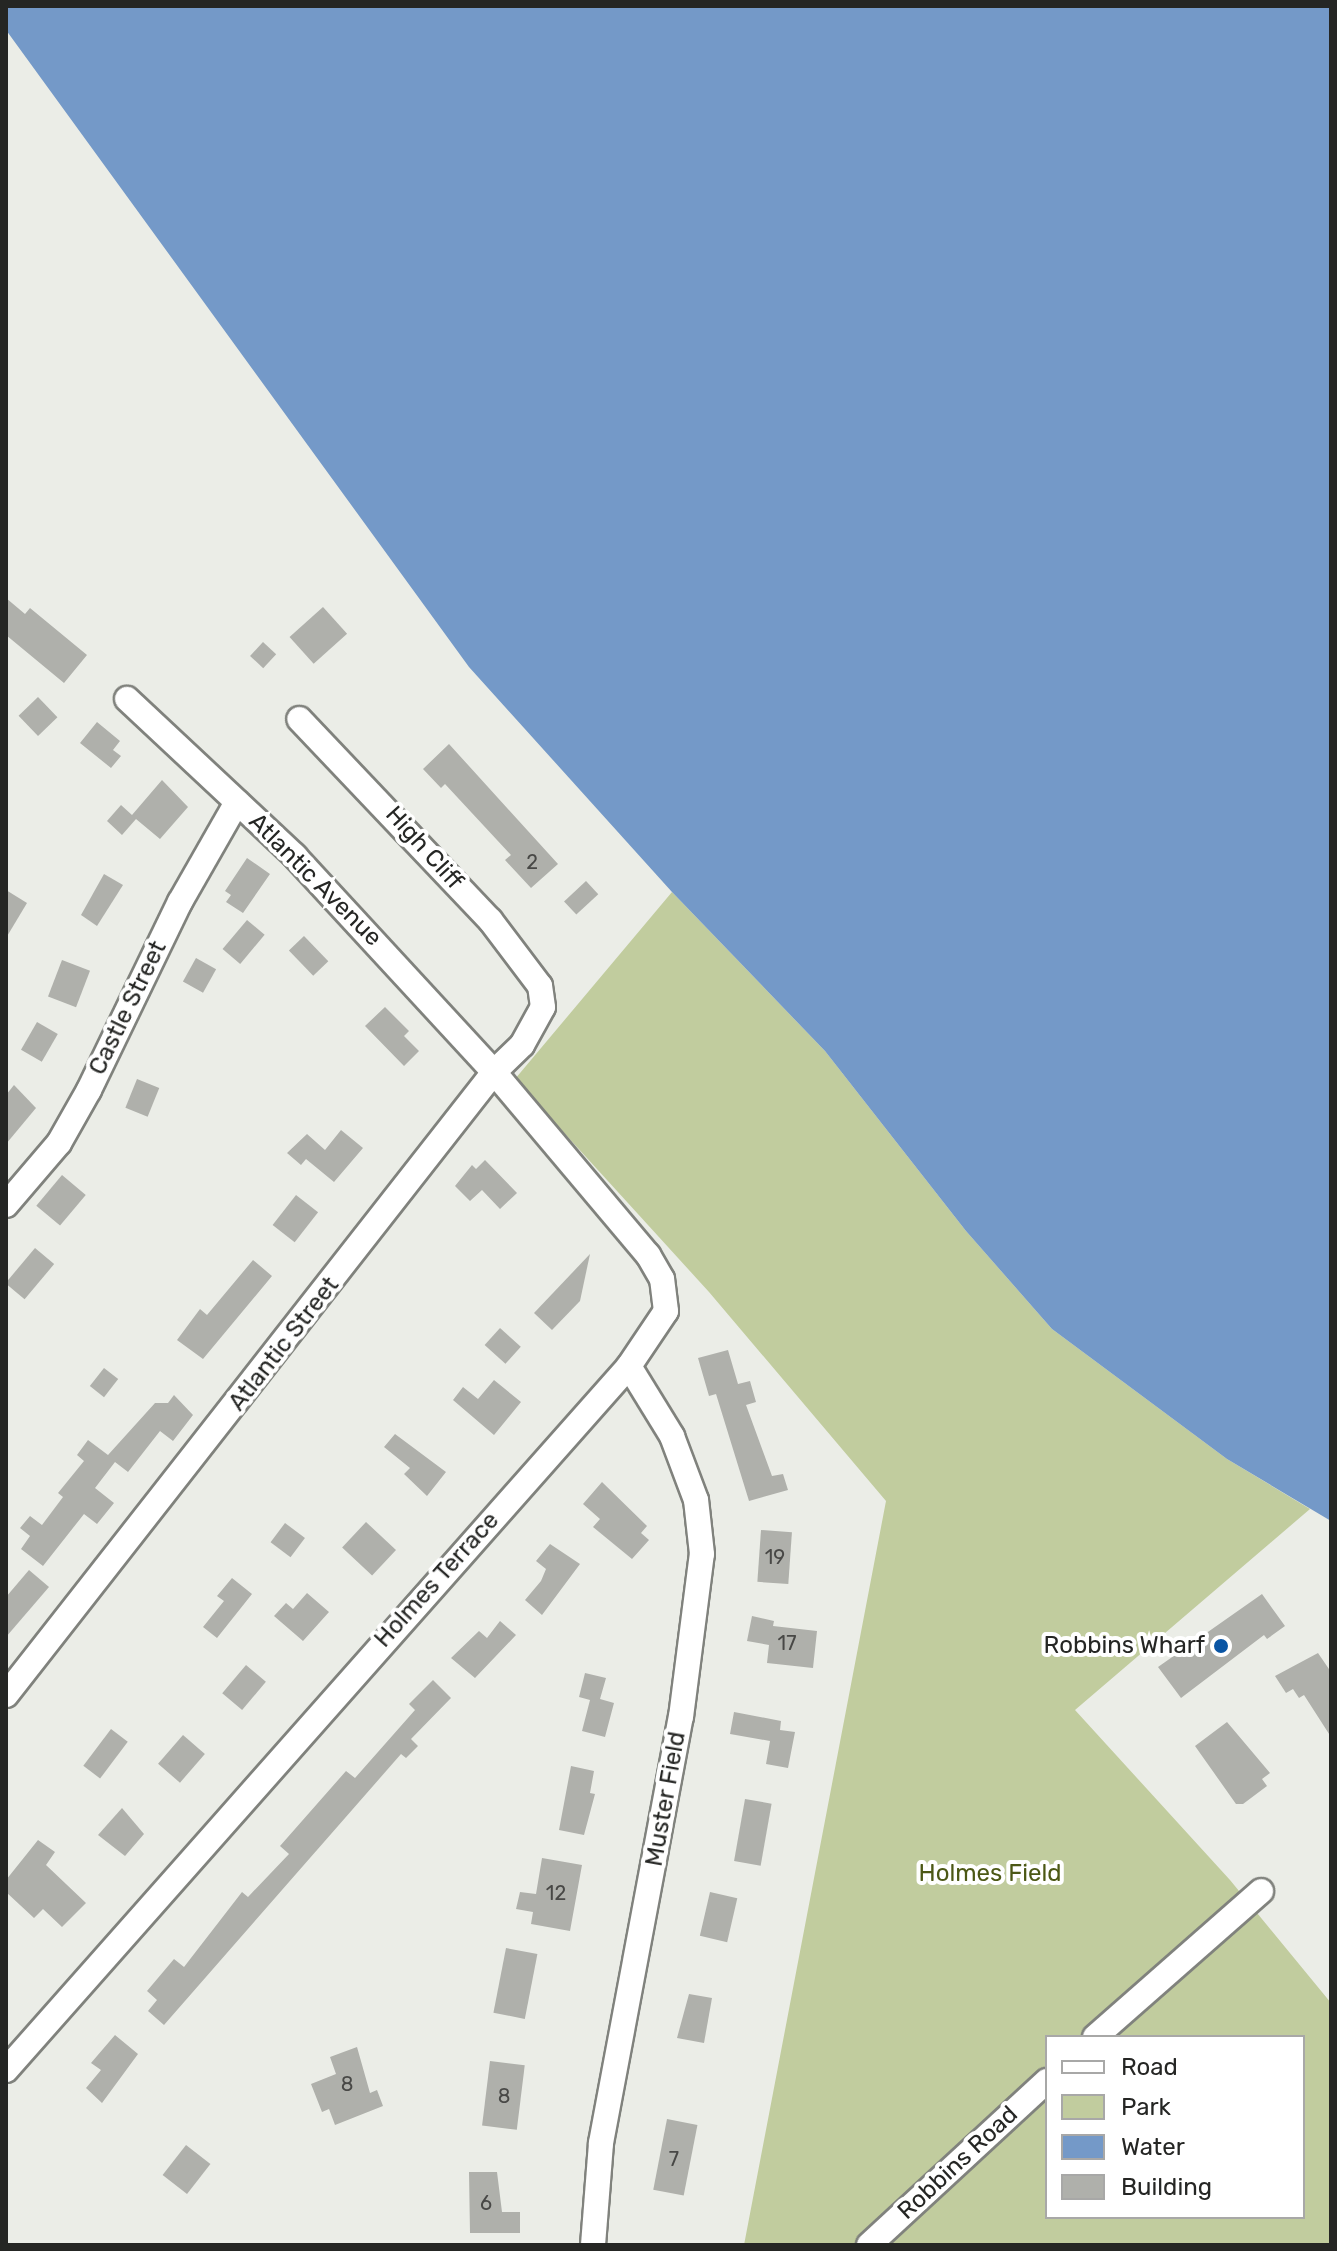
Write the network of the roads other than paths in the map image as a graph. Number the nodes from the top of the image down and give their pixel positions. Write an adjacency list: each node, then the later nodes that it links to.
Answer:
1 (127, 699): 3 (street, Atlantic Avenue)
2 (299, 719): 4 (street, High Cliff)
3 (237, 802): 5 (street, Atlantic Avenue); 6 (street, Castle Street)
4 (540, 986): 5 (street, Atlantic Street)
5 (494, 1072): 7 (street, Holmes Terrace); 8 (street, Atlantic Street)
6 (6, 1205)
7 (629, 1366): 11 (street, Holmes Terrace); 13 (street, Muster Field)
8 (6, 1695)
9 (1261, 1891): 10 (street)
10 (1097, 2035)
11 (6, 2070)
12 (1045, 2083): 14 (street, Robbins Road)
13 (593, 2245)
14 (869, 2245)

